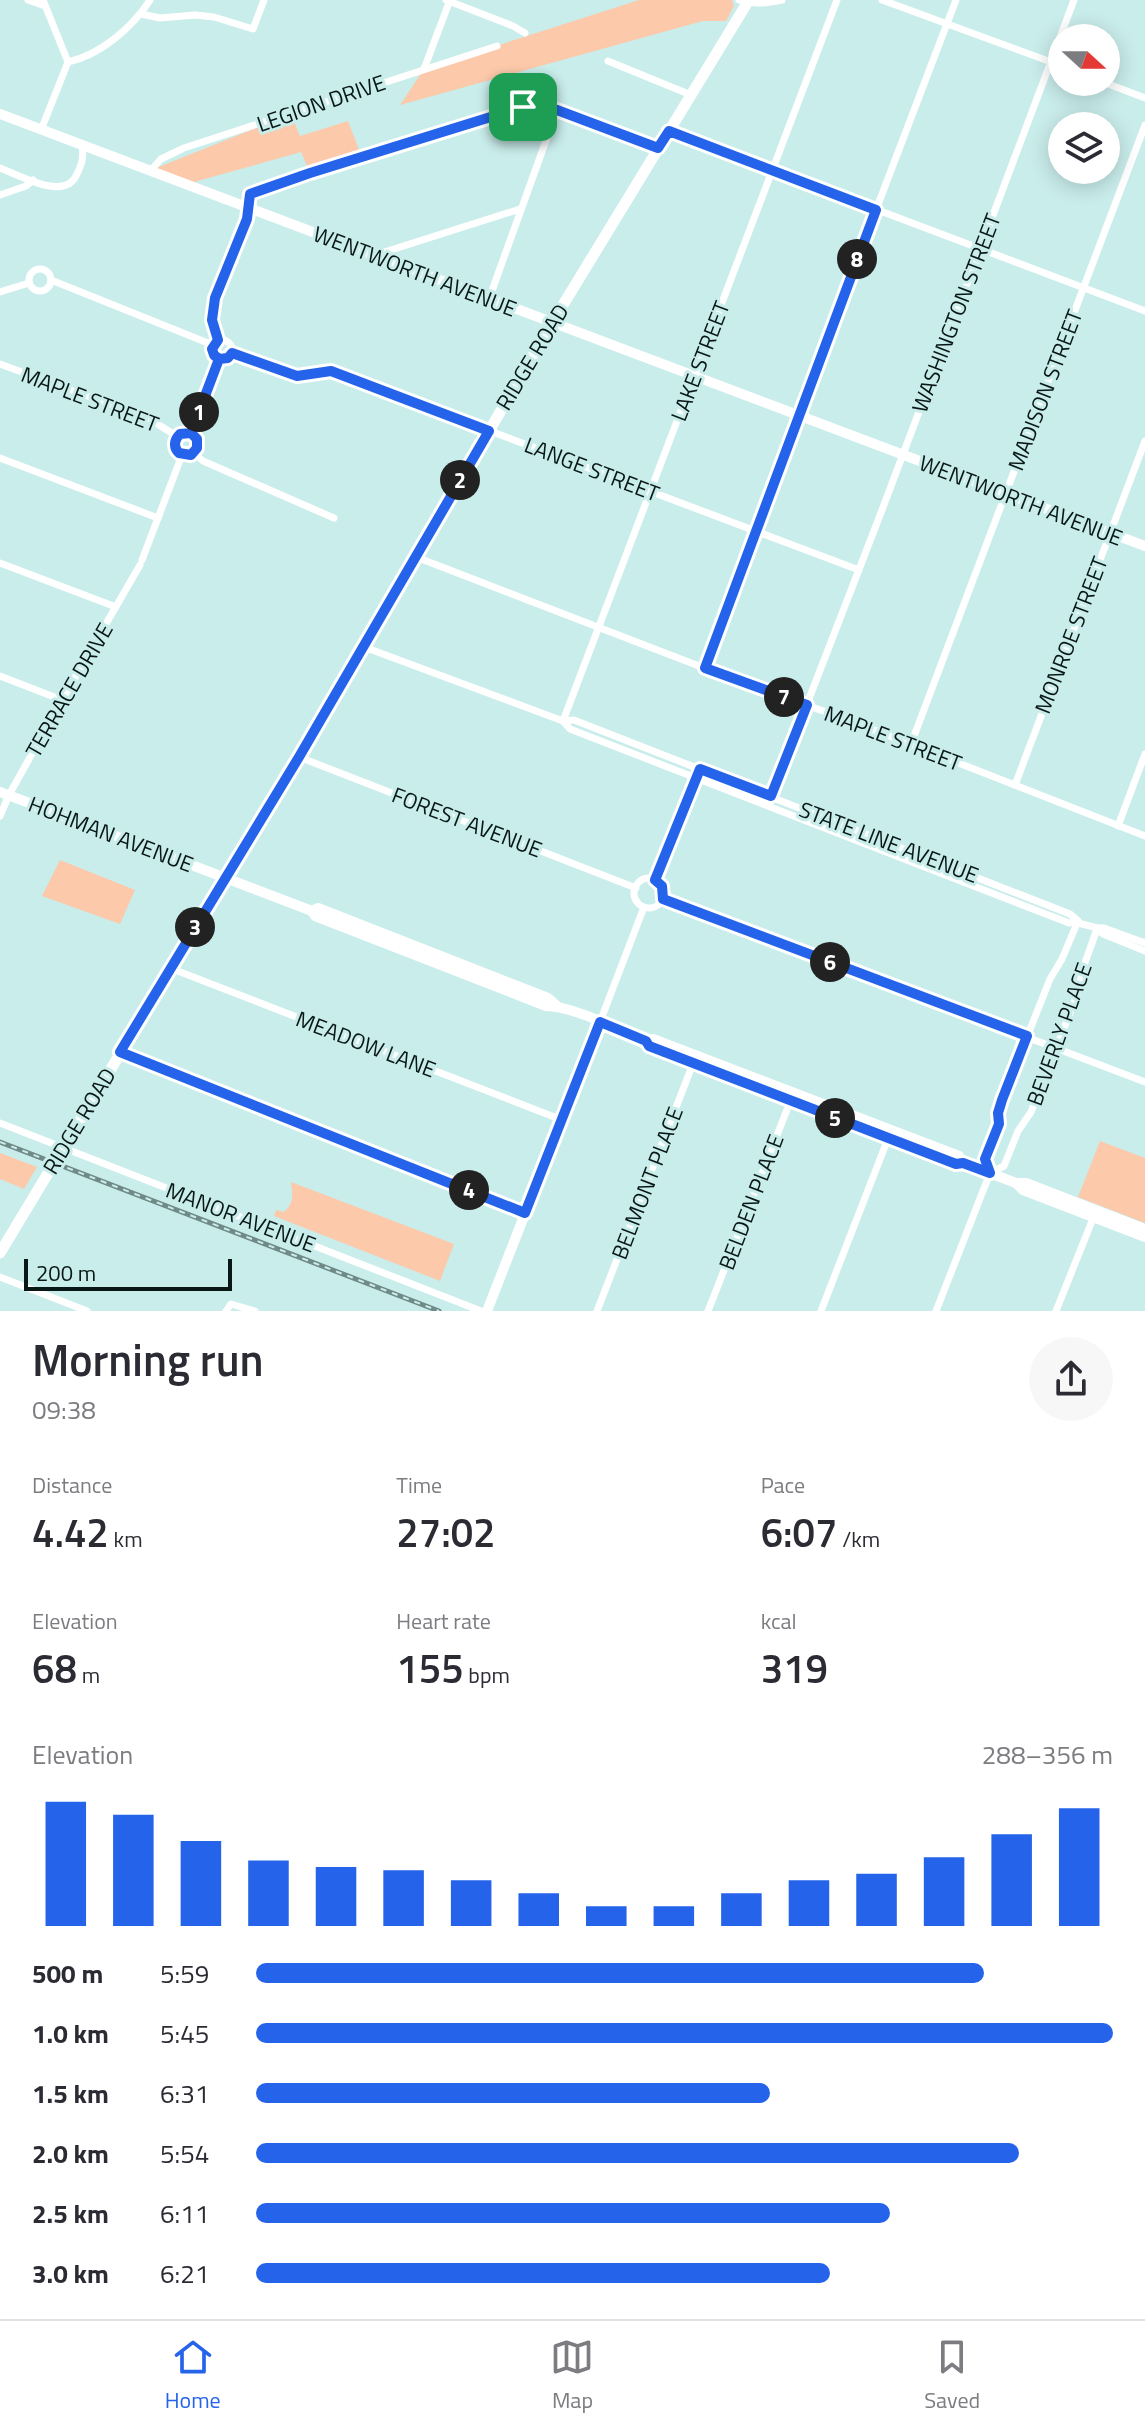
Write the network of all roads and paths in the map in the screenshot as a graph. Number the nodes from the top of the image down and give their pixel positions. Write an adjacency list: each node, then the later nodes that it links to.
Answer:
1 (28, 0): 11 (street)
2 (150, 0): 12 (street)
3 (264, 0): 12 (street)
4 (448, 0): 15 (street); 20 (street)
5 (782, 0): 10 (street)
6 (837, 0): 36 (street, LAKE STREET)
7 (882, 0): 13 (street)
8 (956, 0): 13 (street)
9 (1074, 0): 14 (street, WASHINGTON STREET)
10 (745, 1): 23 (main road, RIDGE ROAD)
11 (44, 3): 19 (street)
12 (141, 14): 19 (street)
13 (947, 23): 18 (street); 41 (street)
14 (1065, 24)
15 (525, 33)
16 (497, 46): 20 (street, LEGION DRIVE)
17 (608, 61): 23 (street)
18 (1048, 61)
19 (68, 62): 28 (street)
20 (424, 69): 35 (street, LEGION DRIVE)
21 (1048, 70): 42 (street, WASHINGTON STREET)
22 (1120, 88): 24 (street)
23 (691, 95): 29 (main road, RIDGE ROAD)
24 (1145, 98)
25 (557, 110): 31 (street); 39 (street); 40 (street)
26 (0, 114): 28 (street, WENTWORTH AVENUE)
27 (1145, 125): 46 (street, MADISON STREET)
28 (41, 130): 30 (street, WENTWORTH AVENUE)
29 (669, 131): 31 (main road, RIDGE ROAD); 36 (street)
30 (82, 145): 32 (street, WENTWORTH AVENUE); 33 (street)
31 (658, 148): 50 (main road, RIDGE ROAD)
32 (95, 149): 33 (street); 35 (street, WENTWORTH AVENUE)
33 (84, 161): 37 (street)
34 (0, 168): 37 (street)
35 (151, 170): 39 (street, WENTWORTH AVENUE)
36 (771, 170): 41 (street); 55 (street, LAKE STREET)
37 (33, 180): 38 (street)
38 (0, 195)
39 (248, 207): 43 (street, WENTWORTH AVENUE); 51 (street)
40 (520, 209): 43 (street); 48 (street)
41 (876, 210): 42 (street); 56 (street)
42 (979, 249): 46 (street); 63 (street, WASHINGTON STREET)
43 (375, 255): 48 (street, WENTWORTH AVENUE)
44 (51, 280): 45 (street); 45 (street); 51 (street)
45 (29, 283): 47 (street)
46 (1083, 288): 49 (street); 66 (street, MADISON STREET)
47 (0, 292)
48 (489, 299): 50 (street, WENTWORTH AVENUE)
49 (1145, 311)
50 (552, 323): 55 (street, WENTWORTH AVENUE); 57 (main road, RIDGE ROAD)
51 (215, 343): 52 (street); 53 (street)
52 (232, 353): 53 (street); 57 (street, LANGE STREET)
53 (219, 359): 58 (street)
54 (0, 364): 59 (street, MAPLE STREET)
55 (695, 376): 56 (street, WENTWORTH AVENUE); 65 (street, LAKE STREET)
56 (798, 416): 63 (street, WENTWORTH AVENUE); 69 (street)
57 (489, 431): 65 (street, LANGE STREET); 72 (main road, RIDGE ROAD)
58 (191, 433): 59 (street); 61 (street)
59 (178, 437): 62 (street)
60 (1145, 441): 70 (street, MONROE STREET)
61 (194, 453): 62 (street); 68 (street)
62 (182, 455): 67 (street, TERRACE DRIVE)
63 (903, 455): 66 (street, WENTWORTH AVENUE); 74 (street, WASHINGTON STREET)
64 (0, 458): 67 (street)
65 (651, 491): 69 (street, LANGE STREET); 76 (street, LAKE STREET)
66 (1006, 494): 70 (street, WENTWORTH AVENUE); 83 (street, MADISON STREET)
67 (158, 518): 75 (street, TERRACE DRIVE)
68 (334, 518)
69 (754, 530): 74 (street, LANGE STREET); 78 (street)
70 (1110, 533): 71 (street, WENTWORTH AVENUE); 88 (street, MONROE STREET)
71 (1145, 546)
72 (416, 557): 76 (street, MAPLE STREET); 77 (main road, RIDGE ROAD)
73 (0, 563): 75 (street)
74 (859, 570): 81 (street, WASHINGTON STREET)
75 (116, 607): 80 (street, TERRACE DRIVE)
76 (599, 628): 78 (street, MAPLE STREET); 82 (street, LAKE STREET)
77 (364, 647): 82 (street, STATE LINE AVENUE); 85 (main road, RIDGE ROAD)
78 (705, 668): 81 (street, MAPLE STREET)
79 (0, 676): 80 (street)
80 (62, 700): 89 (street, TERRACE DRIVE)
81 (807, 705): 83 (street, MAPLE STREET); 90 (street, WASHINGTON STREET)
82 (563, 721): 86 (street, STATE LINE AVENUE); 87 (street, STATE LINE AVENUE)
83 (911, 744): 88 (street, MAPLE STREET)
84 (1145, 754): 93 (street)
85 (299, 757): 96 (main road, RIDGE ROAD); 98 (street, FOREST AVENUE)
86 (700, 769): 87 (street); 90 (street, STATE LINE AVENUE)
87 (696, 777): 91 (street, STATE LINE AVENUE); 97 (street)
88 (1015, 785): 93 (street, MAPLE STREET)
89 (4, 794): 92 (street, TERRACE DRIVE); 96 (street, HOHMAN AVENUE)
90 (771, 796): 91 (street, WASHINGTON STREET); 95 (street, STATE LINE AVENUE)
91 (768, 805): 95 (street, STATE LINE AVENUE)
92 (0, 816)
93 (1118, 826): 94 (street, MAPLE STREET)
94 (1145, 836)
95 (913, 856): 101 (street, STATE LINE AVENUE)
96 (225, 878): 105 (main road, RIDGE ROAD); 106 (street, HOHMAN AVENUE)
97 (655, 880): 98 (street); 99 (street)
98 (636, 888): 100 (street)
99 (663, 899): 100 (street); 107 (street)
100 (644, 907): 106 (street)
101 (1078, 921): 102 (street, STATE LINE AVENUE); 107 (street, BEVERLY PLACE)
102 (1097, 929): 103 (street, STATE LINE AVENUE); 104 (street, STATE LINE AVENUE); 108 (street, BEVERLY PLACE)
103 (1145, 943)
104 (1145, 951)
105 (170, 968): 109 (main road, RIDGE ROAD); 113 (street, MEADOW LANE)
106 (600, 1022): 110 (street, HOHMAN AVENUE); 113 (street)
107 (1027, 1036): 108 (street); 117 (street, BEVERLY PLACE)
108 (1056, 1047): 111 (street); 117 (street, BEVERLY PLACE)
109 (120, 1052): 116 (main road, RIDGE ROAD); 118 (street)
110 (695, 1060): 112 (street, HOHMAN AVENUE); 128 (street, BELMONT PLACE)
111 (1145, 1082)
112 (793, 1097): 115 (street, HOHMAN AVENUE); 129 (street, BELDEN PLACE)
113 (562, 1120): 118 (street)
114 (0, 1123): 116 (street, MANOR AVENUE)
115 (890, 1134): 117 (street, HOHMAN AVENUE); 130 (street)
116 (62, 1148): 122 (main road, RIDGE ROAD); 127 (street, MANOR AVENUE)
117 (990, 1173): 119 (street, HOHMAN AVENUE); 131 (street, BEVERLY PLACE)
118 (525, 1213): 127 (street)
119 (1095, 1214): 120 (street, HOHMAN AVENUE); 121 (street, HOHMAN AVENUE); 132 (street)
120 (1145, 1229)
121 (1145, 1237)
122 (0, 1253)
123 (0, 1277): 125 (street)
124 (228, 1308): 126 (street)
125 (87, 1311)
126 (255, 1311)
127 (484, 1311)
128 (597, 1311)
129 (708, 1311)
130 (821, 1311)
131 (936, 1311)
132 (1056, 1311)

